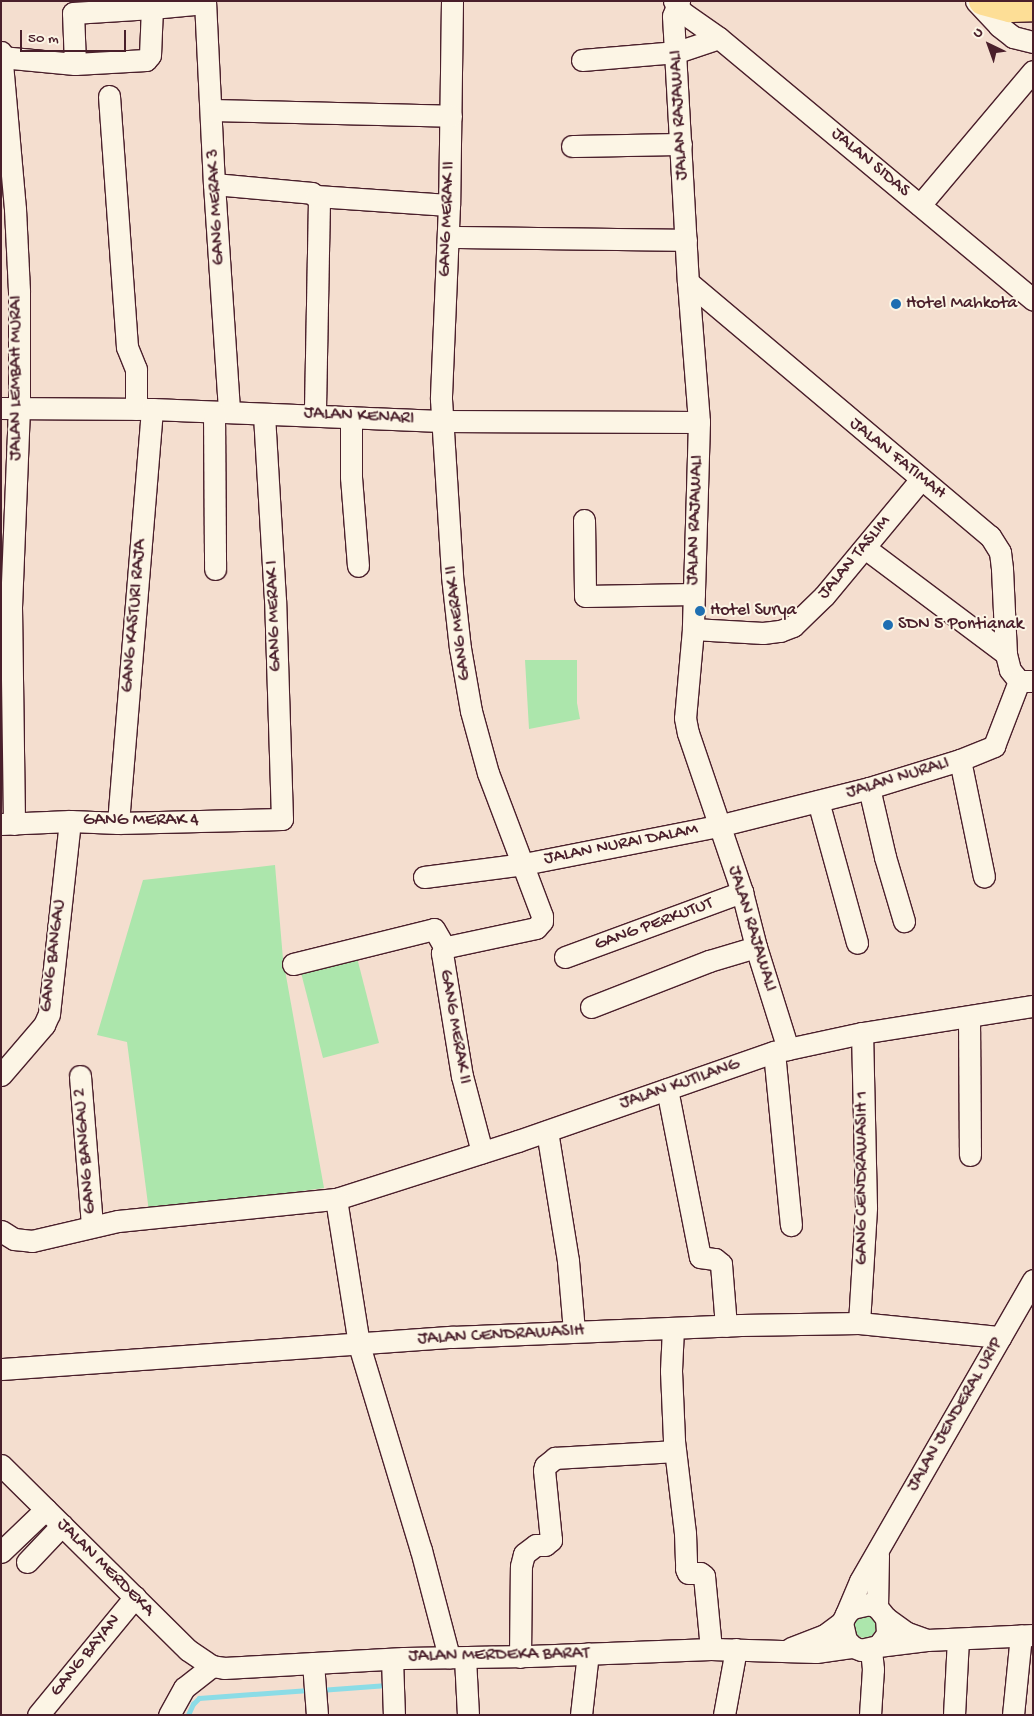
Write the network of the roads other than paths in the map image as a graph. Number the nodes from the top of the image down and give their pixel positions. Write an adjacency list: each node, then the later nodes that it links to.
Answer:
1 (452, 1): 19 (street, GANG MERAK II)
2 (976, 1): 10 (street)
3 (983, 1): 8 (highway)
4 (205, 2): 6 (street); 18 (street, GANG MERAK 3)
5 (678, 2): 9 (street, JALAN SIDAS); 12 (street, JALAN RAJAWALI)
6 (151, 5): 7 (street); 15 (street)
7 (73, 7): 15 (street)
8 (1033, 8)
9 (712, 33): 12 (street); 26 (street, JALAN SIDAS)
10 (1023, 40): 16 (street)
11 (1, 52): 13 (street, JALAN LEMBAH MURAI)
12 (677, 52): 14 (street); 21 (street, JALAN RAJAWALI)
13 (2, 57): 15 (street); 20 (street, JALAN LEMBAH MURAI)
14 (582, 60)
15 (75, 64)
16 (1029, 77): 26 (street)
17 (109, 96): 34 (street, GANG KASTURI RAJA)
18 (212, 110): 19 (street); 23 (street, GANG MERAK 3)
19 (451, 116): 25 (street, GANG MERAK II)
20 (5, 131): 27 (street, JALAN LEMBAH MURAI)
21 (672, 144): 22 (street); 29 (street, JALAN RAJAWALI)
22 (572, 146)
23 (214, 184): 24 (street); 35 (street, GANG MERAK 3)
24 (316, 196): 25 (street); 37 (street)
25 (449, 205): 28 (street, GANG MERAK II)
26 (920, 205): 32 (street, JALAN SIDAS)
27 (8, 209): 31 (street, JALAN LEMBAH MURAI)
28 (448, 237): 29 (street); 39 (street, GANG MERAK II)
29 (686, 240): 30 (street, JALAN RAJAWALI)
30 (688, 282): 40 (street, JALAN RAJAWALI); 41 (street, JALAN FATIMAH)
31 (10, 292): 33 (street, JALAN LEMBAH MURAI)
32 (1033, 300)
33 (10, 408): 34 (street, JALAN KENARI); 55 (street, JALAN LEMBAH MURAI)
34 (144, 409): 35 (street, JALAN KENARI); 56 (street, GANG KASTURI RAJA)
35 (221, 412): 36 (street, JALAN KENARI); 45 (street, GANG MERAK 3)
36 (264, 414): 37 (street, JALAN KENARI); 53 (street, GANG MERAK I)
37 (315, 415): 38 (street, JALAN KENARI)
38 (351, 417): 39 (street, JALAN KENARI); 44 (street)
39 (441, 421): 40 (street, JALAN KENARI); 58 (street, GANG MERAK II)
40 (699, 422): 46 (street, JALAN RAJAWALI)
41 (921, 479): 43 (street, JALAN TASLIM); 48 (street, JALAN FATIMAH)
42 (584, 520): 46 (street)
43 (865, 548): 47 (street, JALAN TASLIM); 48 (street)
44 (358, 566)
45 (216, 569)
46 (694, 594): 47 (street, JALAN RAJAWALI)
47 (693, 629): 57 (street, JALAN RAJAWALI)
48 (1006, 654): 49 (street, JALAN FATIMAH)
49 (1026, 681): 50 (street, JALAN NURALI)
50 (960, 760): 51 (street, JALAN NURALI); 60 (street)
51 (869, 788): 52 (street, JALAN NURALI); 62 (street)
52 (818, 802): 57 (street, JALAN NURALI); 63 (street)
53 (282, 819): 56 (street, GANG MERAK 4)
54 (70, 821): 55 (street, GANG MERAK 4); 56 (street, GANG MERAK 4); 73 (street, GANG BANGAU)
55 (7, 824)
56 (118, 824)
57 (718, 826): 58 (street, JALAN NURAI DALAM); 61 (street, JALAN RAJAWALI)
58 (524, 864): 59 (street, JALAN NURAI DALAM); 65 (street, GANG MERAK II)
59 (424, 877)
60 (984, 877)
61 (742, 892): 64 (street, JALAN RAJAWALI); 66 (street, GANG PERKUTUT)
62 (904, 921)
63 (857, 943)
64 (756, 947): 69 (street); 72 (street, JALAN RAJAWALI)
65 (445, 948): 67 (street); 77 (street, GANG MERAK II)
66 (565, 957)
67 (293, 964)
68 (1033, 1006): 70 (street, JALAN KUTILANG)
69 (591, 1007)
70 (969, 1017): 71 (street, JALAN KUTILANG); 78 (street)
71 (862, 1033): 72 (street, JALAN KUTILANG); 84 (street, GANG CENDRAWASIH 1)
72 (781, 1051): 75 (street, JALAN KUTILANG); 80 (street, JALAN RAJAWALI)
73 (1, 1074)
74 (80, 1076): 81 (street, GANG BANGAU 2)
75 (667, 1089): 76 (street, JALAN KUTILANG); 85 (street)
76 (547, 1131): 77 (street, JALAN KUTILANG); 87 (street)
77 (482, 1152): 79 (street, JALAN KUTILANG)
78 (970, 1155)
79 (336, 1199): 81 (street, JALAN KUTILANG); 89 (street)
80 (791, 1225)
81 (92, 1226): 82 (street, JALAN KUTILANG)
82 (1, 1231)
83 (1032, 1284): 88 (street, JALAN JENDERAL URIP)
84 (859, 1323): 85 (street, JALAN CENDRAWASIH); 88 (street, JALAN CENDRAWASIH)
85 (726, 1326): 86 (street, JALAN CENDRAWASIH)
86 (673, 1328): 87 (street, JALAN CENDRAWASIH); 91 (street)
87 (574, 1331): 89 (street, JALAN CENDRAWASIH)
88 (1000, 1337): 95 (street, JALAN JENDERAL URIP)
89 (359, 1344): 90 (street, JALAN CENDRAWASIH); 110 (street)
90 (1, 1369)
91 (675, 1452): 106 (street); 109 (street)
92 (1, 1466): 93 (street, JALAN MERDEKA)
93 (46, 1509): 94 (street, JALAN MERDEKA); 96 (street)
94 (62, 1525): 97 (street); 98 (street, JALAN MERDEKA)
95 (878, 1550): 99 (street); 100 (street, JALAN JENDERAL URIP)
96 (1, 1552)
97 (27, 1562)
98 (135, 1596): 111 (street, JALAN MERDEKA); 116 (street, GANG BAYAN)
99 (882, 1613): 100 (street); 103 (street); 105 (street)
100 (844, 1618): 105 (street); 107 (street)
101 (1027, 1635): 102 (street, JALAN MERDEKA BARAT); 123 (street)
102 (958, 1639): 103 (street, JALAN MERDEKA BARAT); 122 (street)
103 (928, 1640): 105 (street, JALAN MERDEKA BARAT)
104 (736, 1648): 106 (street, JALAN MERDEKA BARAT); 107 (street, JALAN MERDEKA BARAT); 120 (street)
105 (867, 1648): 107 (street, JALAN MERDEKA BARAT); 121 (street)
106 (711, 1649): 108 (street, JALAN MERDEKA BARAT)
107 (786, 1650)
108 (588, 1653): 109 (street, JALAN MERDEKA BARAT); 119 (street)
109 (520, 1657): 110 (street, JALAN MERDEKA BARAT)
110 (457, 1658): 112 (street, JALAN MERDEKA BARAT); 118 (street)
111 (212, 1666): 113 (street, JALAN MERDEKA BARAT); 117 (street)
112 (392, 1668): 113 (street, JALAN MERDEKA BARAT); 115 (street)
113 (314, 1669): 114 (street)
114 (317, 1708)
115 (393, 1709)
116 (38, 1715)
117 (169, 1715)
118 (468, 1715)
119 (581, 1715)
120 (724, 1715)
121 (870, 1715)
122 (954, 1715)
123 (1013, 1715)

